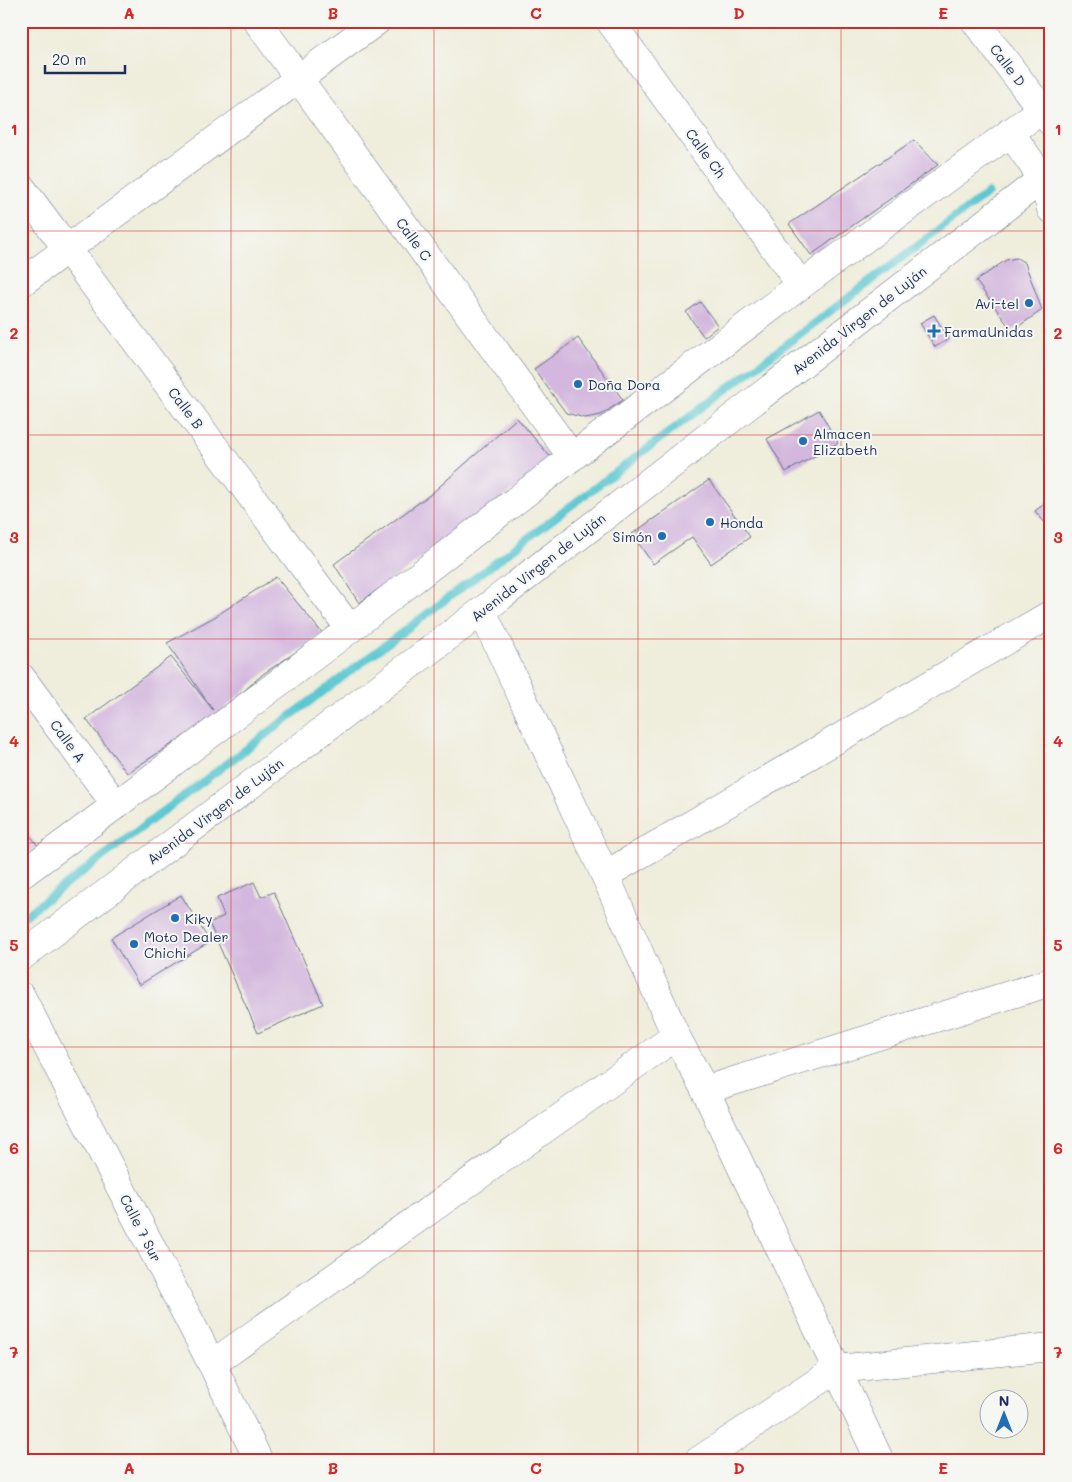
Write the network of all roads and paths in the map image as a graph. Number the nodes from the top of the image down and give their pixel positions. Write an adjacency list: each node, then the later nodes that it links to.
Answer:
1 (257, 21): 5 (street, Calle C)
2 (377, 21): 5 (street)
3 (610, 21): 13 (street, Calle Ch)
4 (975, 21): 6 (street, Calle D)
5 (298, 78): 11 (street); 14 (street, Calle C)
6 (1048, 111): 7 (street)
7 (1010, 132): 8 (street); 13 (street)
8 (1046, 175): 10 (street); 15 (street, Avenida Virgen de Luján)
9 (21, 187): 11 (street, Calle B)
10 (1051, 209)
11 (68, 249): 12 (street); 17 (street, Calle B)
12 (21, 283)
13 (801, 285): 14 (street)
14 (572, 458): 17 (street)
15 (482, 611): 21 (street); 22 (street, Avenida Virgen de Luján)
16 (1051, 614): 21 (street)
17 (350, 629): 19 (street)
18 (21, 677): 19 (street, Calle A)
19 (116, 806): 20 (street)
20 (21, 874)
21 (605, 875): 25 (street)
22 (21, 957)
23 (1051, 982): 26 (street)
24 (21, 996): 28 (street, Calle 7 Sur)
25 (676, 1036): 26 (street); 28 (street)
26 (705, 1090): 29 (street)
27 (1051, 1347): 29 (street)
28 (212, 1364): 30 (street, Calle 7 Sur)
29 (837, 1369): 31 (street); 32 (street)
30 (259, 1461)
31 (698, 1461)
32 (880, 1461)

